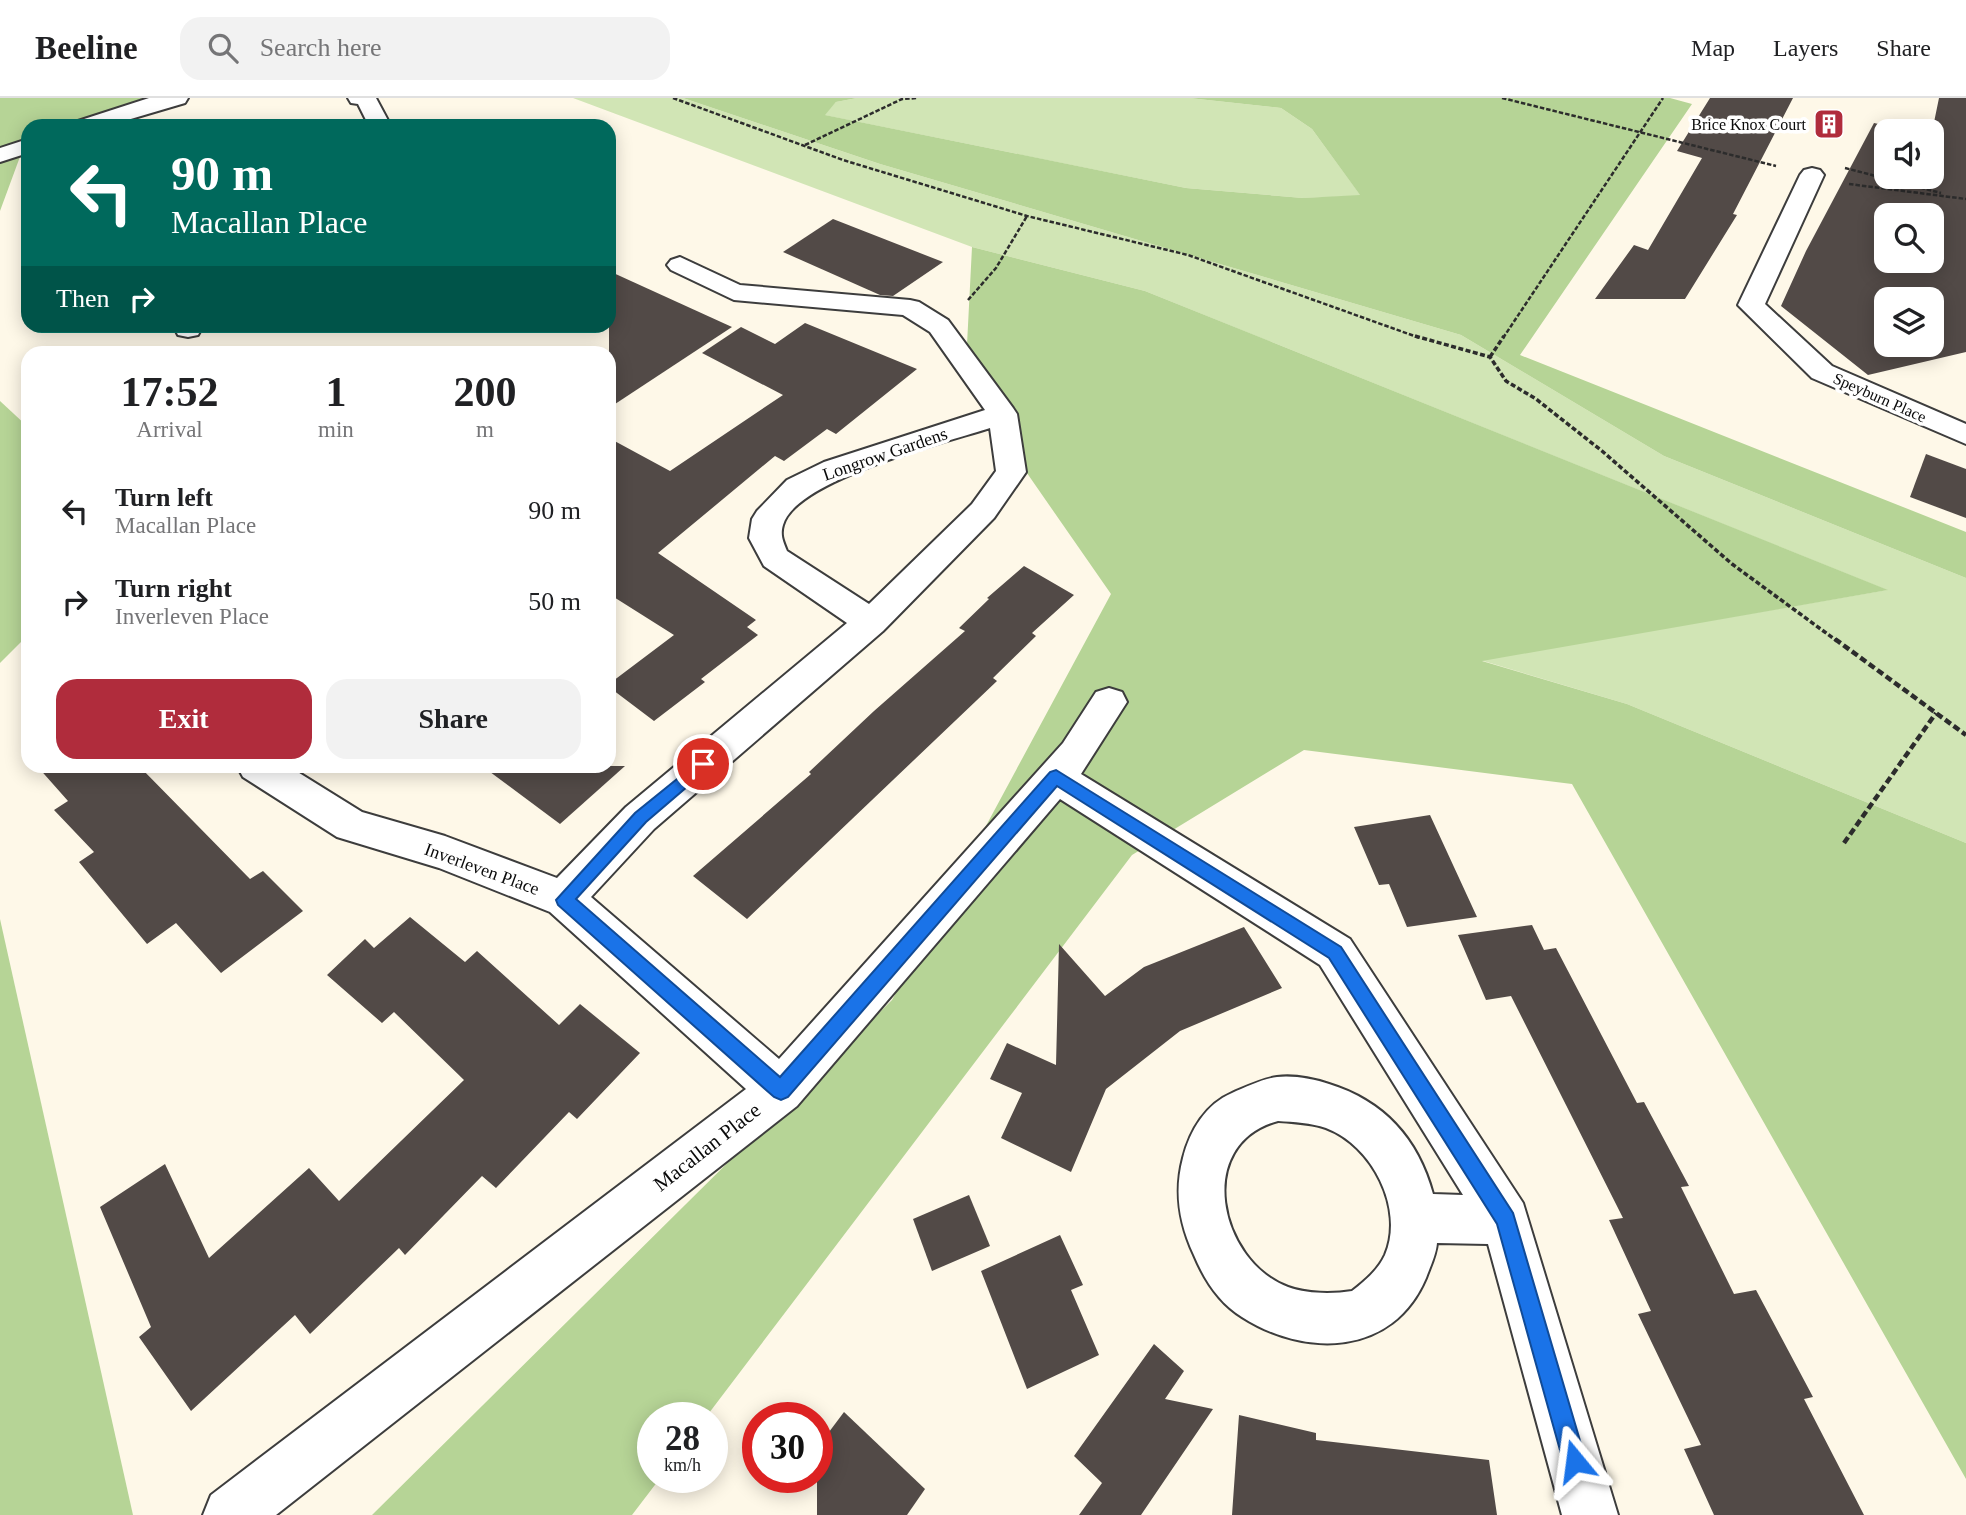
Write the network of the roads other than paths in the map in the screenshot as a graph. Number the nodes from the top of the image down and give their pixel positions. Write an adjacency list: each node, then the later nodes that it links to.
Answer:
1 (177, 98): 3 (street)
2 (367, 99): 4 (street)
3 (106, 119)
4 (377, 119)
5 (21, 148): 6 (street)
6 (0, 155)
7 (1812, 175): 10 (street, Speyburn Place)
8 (680, 265): 9 (street)
9 (1003, 414): 11 (street); 11 (street, Longrow Gardens)
10 (1966, 435)
11 (871, 622): 15 (street)
12 (1109, 702): 14 (street, Macallan Place)
13 (267, 773): 15 (street, Inverleven Place)
14 (1056, 777): 16 (street, Macallan Place); 18 (street)
15 (564, 900): 16 (street, Inverleven Place)
16 (781, 1090): 19 (street, Macallan Place)
17 (1415, 1219): 17 (street); 18 (street)
18 (1506, 1220): 20 (street)
19 (231, 1515)
20 (1590, 1515)

